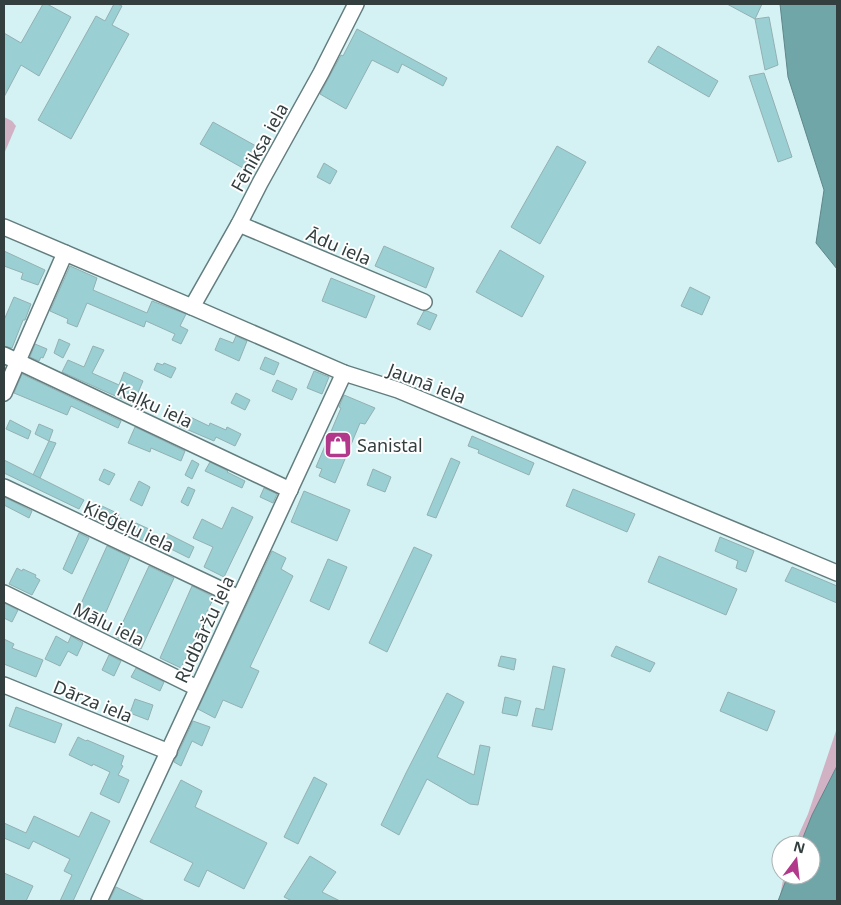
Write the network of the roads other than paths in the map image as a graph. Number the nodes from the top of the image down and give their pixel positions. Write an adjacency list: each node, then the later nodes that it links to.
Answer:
1 (356, 4): 2 (street, Fēniksa iela)
2 (239, 224): 5 (street, Ādu iela); 6 (street, Fēniksa iela)
3 (4, 227): 4 (street, Jaunā iela)
4 (65, 253): 6 (street, Jaunā iela); 7 (street)
5 (424, 302)
6 (192, 307): 8 (street, Jaunā iela)
7 (10, 358): 9 (street); 11 (street, Kaļķu iela)
8 (344, 373): 11 (street, Rudbāržu iela); 12 (street, Jaunā iela)
9 (4, 392)
10 (4, 487): 14 (street, Ķieģeļu iela)
11 (290, 490): 14 (street, Rudbāržu iela)
12 (837, 573)
13 (4, 593): 16 (street, Mālu iela)
14 (239, 598): 16 (street, Rudbāržu iela)
15 (4, 685): 17 (street, Dārza iela)
16 (197, 688): 17 (street, Rudbāržu iela)
17 (169, 752): 18 (street, Rudbāržu iela)
18 (99, 901)

